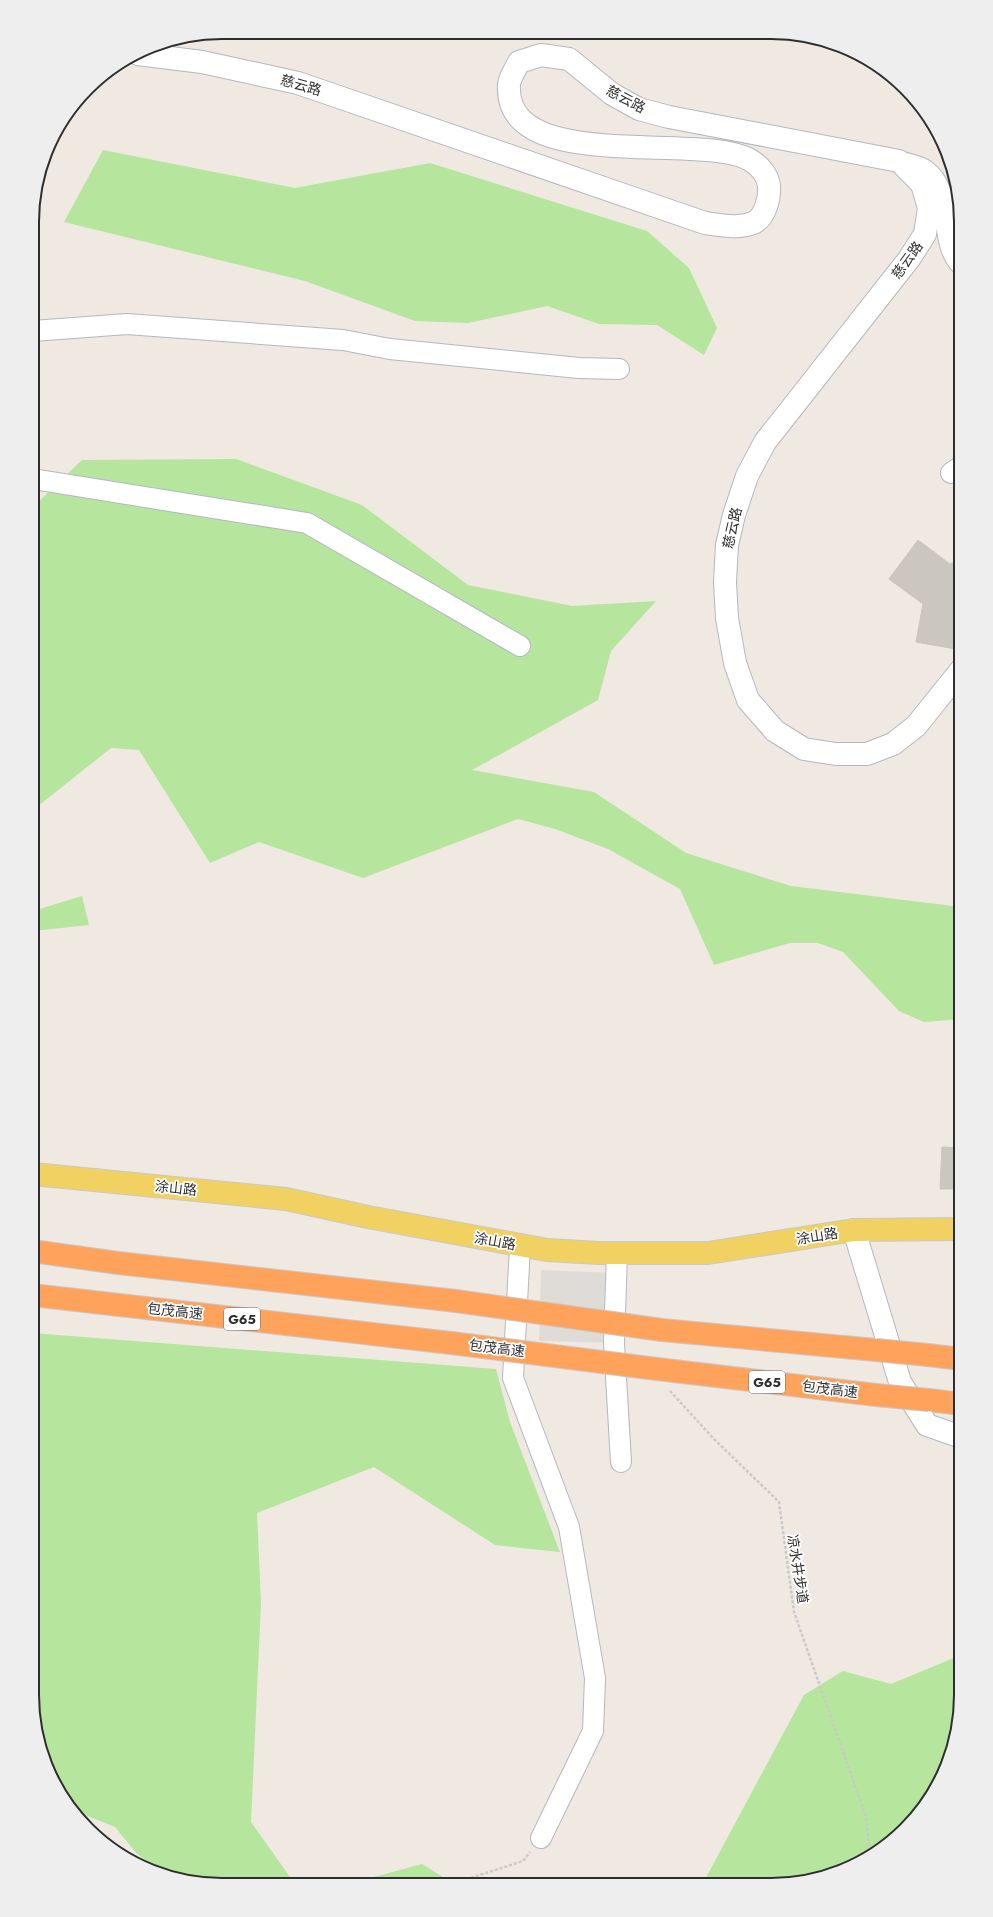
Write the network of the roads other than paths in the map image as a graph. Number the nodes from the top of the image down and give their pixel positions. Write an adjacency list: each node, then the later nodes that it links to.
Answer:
1 (147, 55): 2 (street, 慈云路)
2 (899, 161): 3 (street); 8 (street, 慈云路)
3 (954, 259)
4 (39, 331): 5 (street)
5 (619, 369)
6 (39, 480): 7 (street)
7 (520, 646)
8 (954, 679)
9 (39, 1175): 12 (main road, 涂山路)
10 (954, 1229): 11 (main road, 涂山路)
11 (854, 1230): 14 (main road, 涂山路); 18 (street)
12 (520, 1246): 14 (main road, 涂山路); 20 (street)
13 (39, 1252): 16 (highway, bridge)
14 (617, 1253): 19 (street)
15 (39, 1296): 17 (highway, 包茂高速 / G65, bridge)
16 (954, 1358)
17 (954, 1403)
18 (954, 1435)
19 (621, 1462)
20 (541, 1838)

